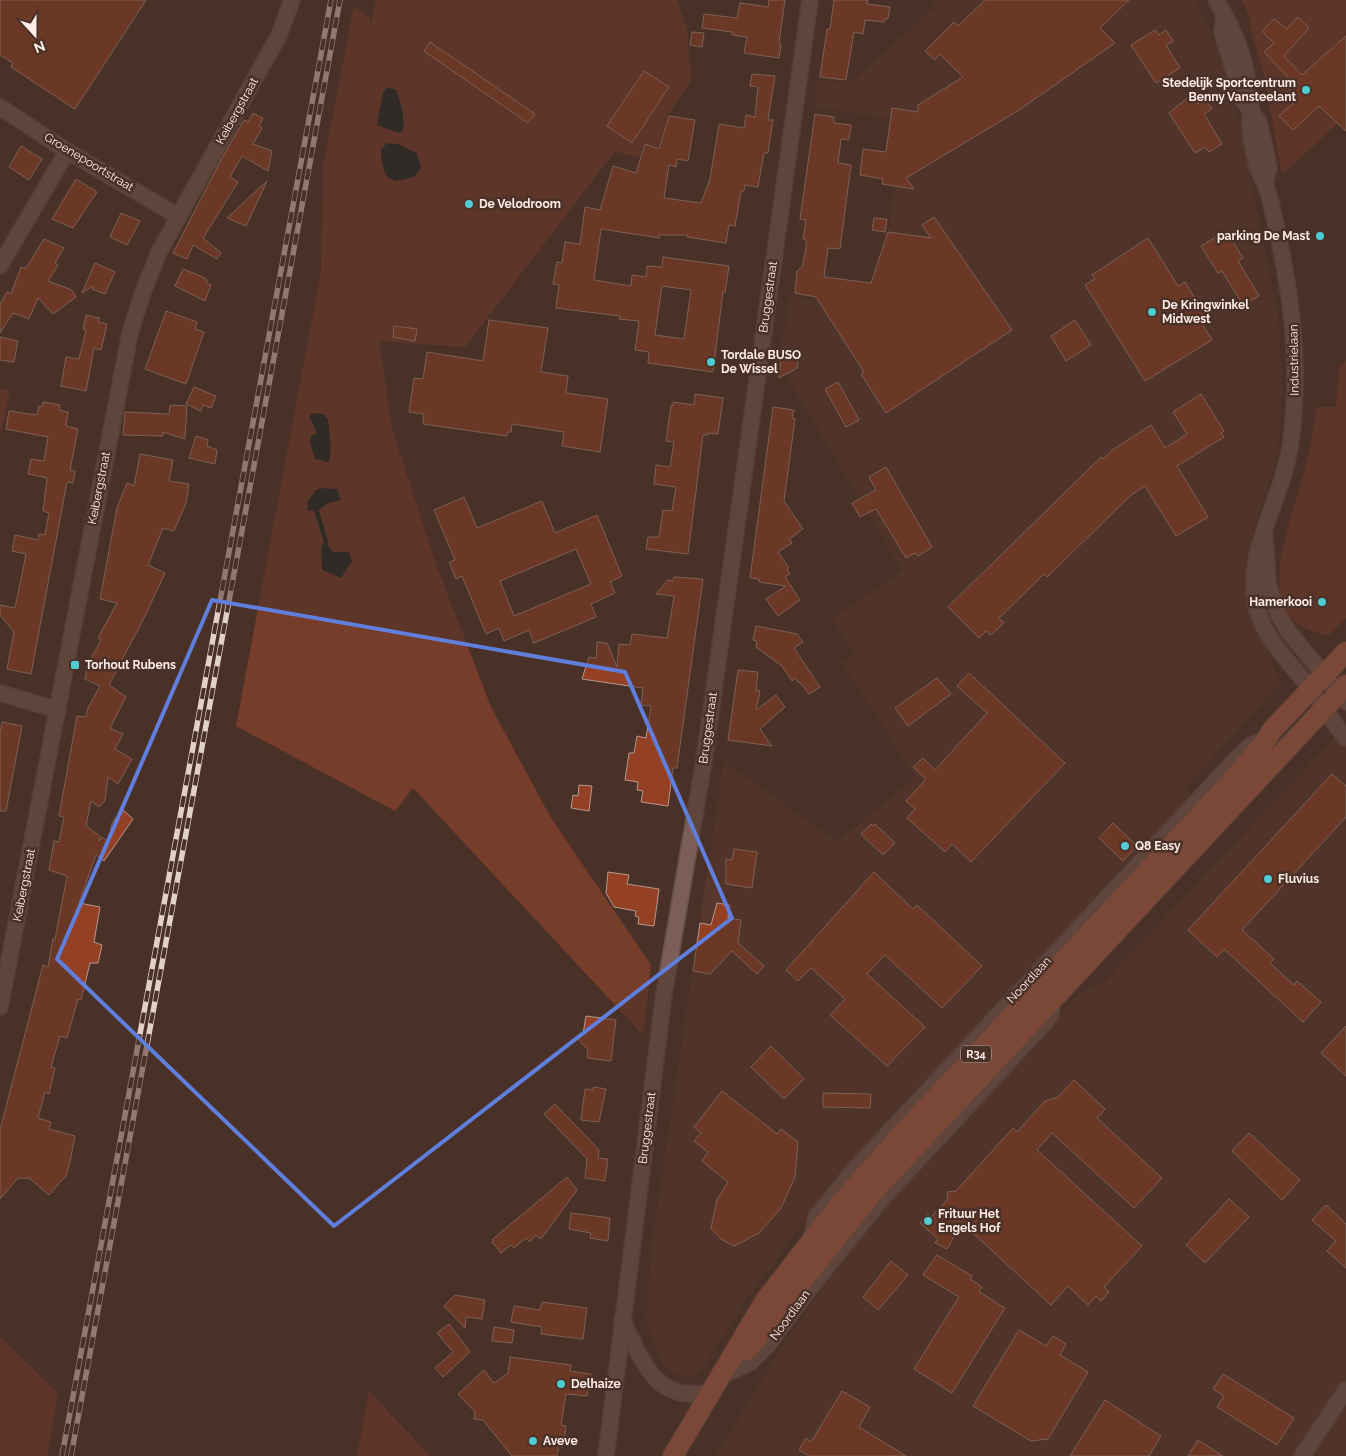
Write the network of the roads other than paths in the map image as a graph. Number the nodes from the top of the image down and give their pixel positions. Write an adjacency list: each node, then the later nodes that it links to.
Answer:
1 (292, 0): 6 (street, Keibergstraat)
2 (810, 0): 18 (street, Bruggestraat)
3 (1216, 0): 8 (street, Industrielaan)
4 (0, 107): 5 (street, Groenepoortstraat)
5 (68, 151): 6 (street, Groenepoortstraat); 7 (street)
6 (178, 216): 15 (street, Keibergstraat)
7 (0, 266)
8 (1264, 534): 10 (street, Industrielaan); 11 (street, Industrielaan)
9 (1346, 652): 10 (main road, Noordlaan / R34)
10 (1325, 674): 11 (main road, Noordlaan / R34); 13 (street, Industrielaan)
11 (1310, 689): 14 (street, Industrielaan); 20 (main road, Noordlaan / R34)
12 (0, 693): 15 (street)
13 (1343, 693): 14 (main road, Noordlaan / R34)
14 (1323, 708): 16 (street, Industrielaan); 20 (main road, Noordlaan / R34)
15 (58, 710): 17 (street, Keibergstraat)
16 (1346, 738)
17 (0, 1007)
18 (622, 1320): 20 (street); 21 (street, Bruggestraat)
19 (1346, 1390): 23 (street)
20 (712, 1392): 22 (main road, Noordlaan / R34)
21 (606, 1456)
22 (673, 1456)
23 (1302, 1456)

